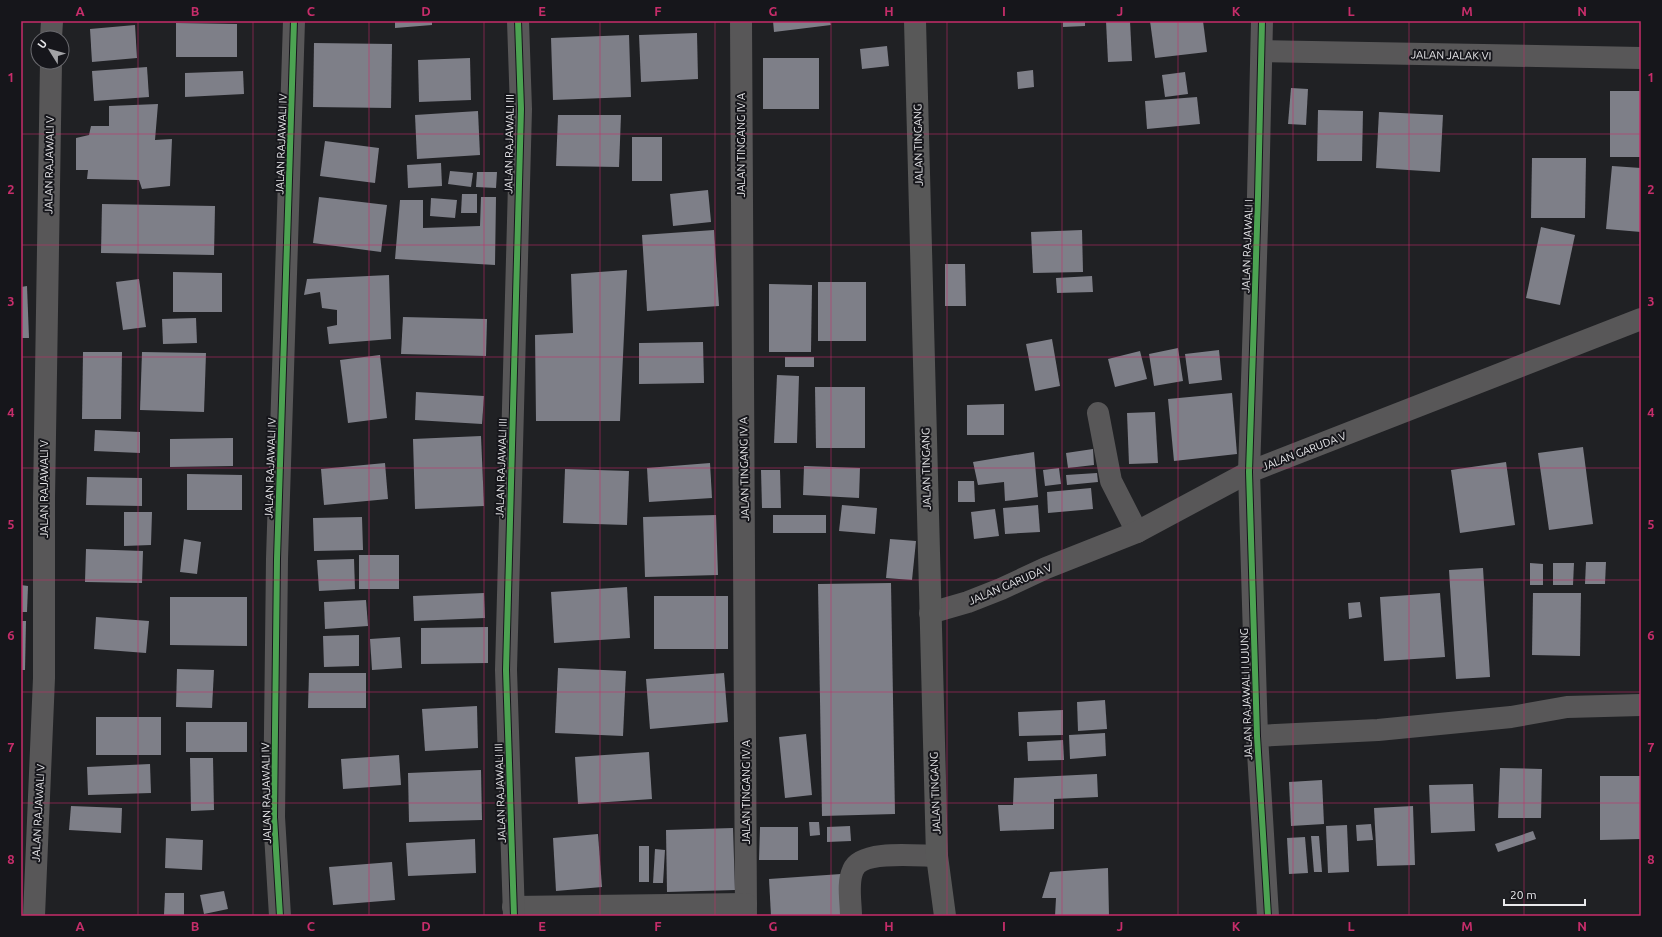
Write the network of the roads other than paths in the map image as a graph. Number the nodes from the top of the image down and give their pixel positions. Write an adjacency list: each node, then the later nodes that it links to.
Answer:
1 (294, 21): 20 (street, JALAN RAJAWALI IV)
2 (518, 21): 18 (street, JALAN RAJAWALI III)
3 (741, 21): 17 (street, JALAN TINGANG IV A)
4 (916, 21): 13 (main road, JALAN TINGANG)
5 (1262, 21): 6 (street, JALAN RAJAWALI I)
6 (1262, 51): 7 (street, JALAN JALAK VI); 11 (street, JALAN RAJAWALI I)
7 (1641, 58)
8 (51, 70): 19 (street, JALAN RAJAWALI V)
9 (1641, 319): 11 (street, JALAN GARUDA V)
10 (1098, 413): 12 (street)
11 (1249, 472): 12 (street, JALAN GARUDA V); 15 (street, JALAN RAJAWALI I UJUNG)
12 (1136, 532): 13 (street, JALAN GARUDA V)
13 (930, 613): 16 (main road, JALAN TINGANG)
14 (1641, 705): 15 (street)
15 (1257, 736): 23 (street, JALAN RAJAWALI I UJUNG)
16 (937, 856): 21 (street); 22 (main road, JALAN TINGANG)
17 (746, 910): 18 (street)
18 (514, 912)
19 (34, 916)
20 (280, 916)
21 (851, 916)
22 (945, 916)
23 (1268, 916)

